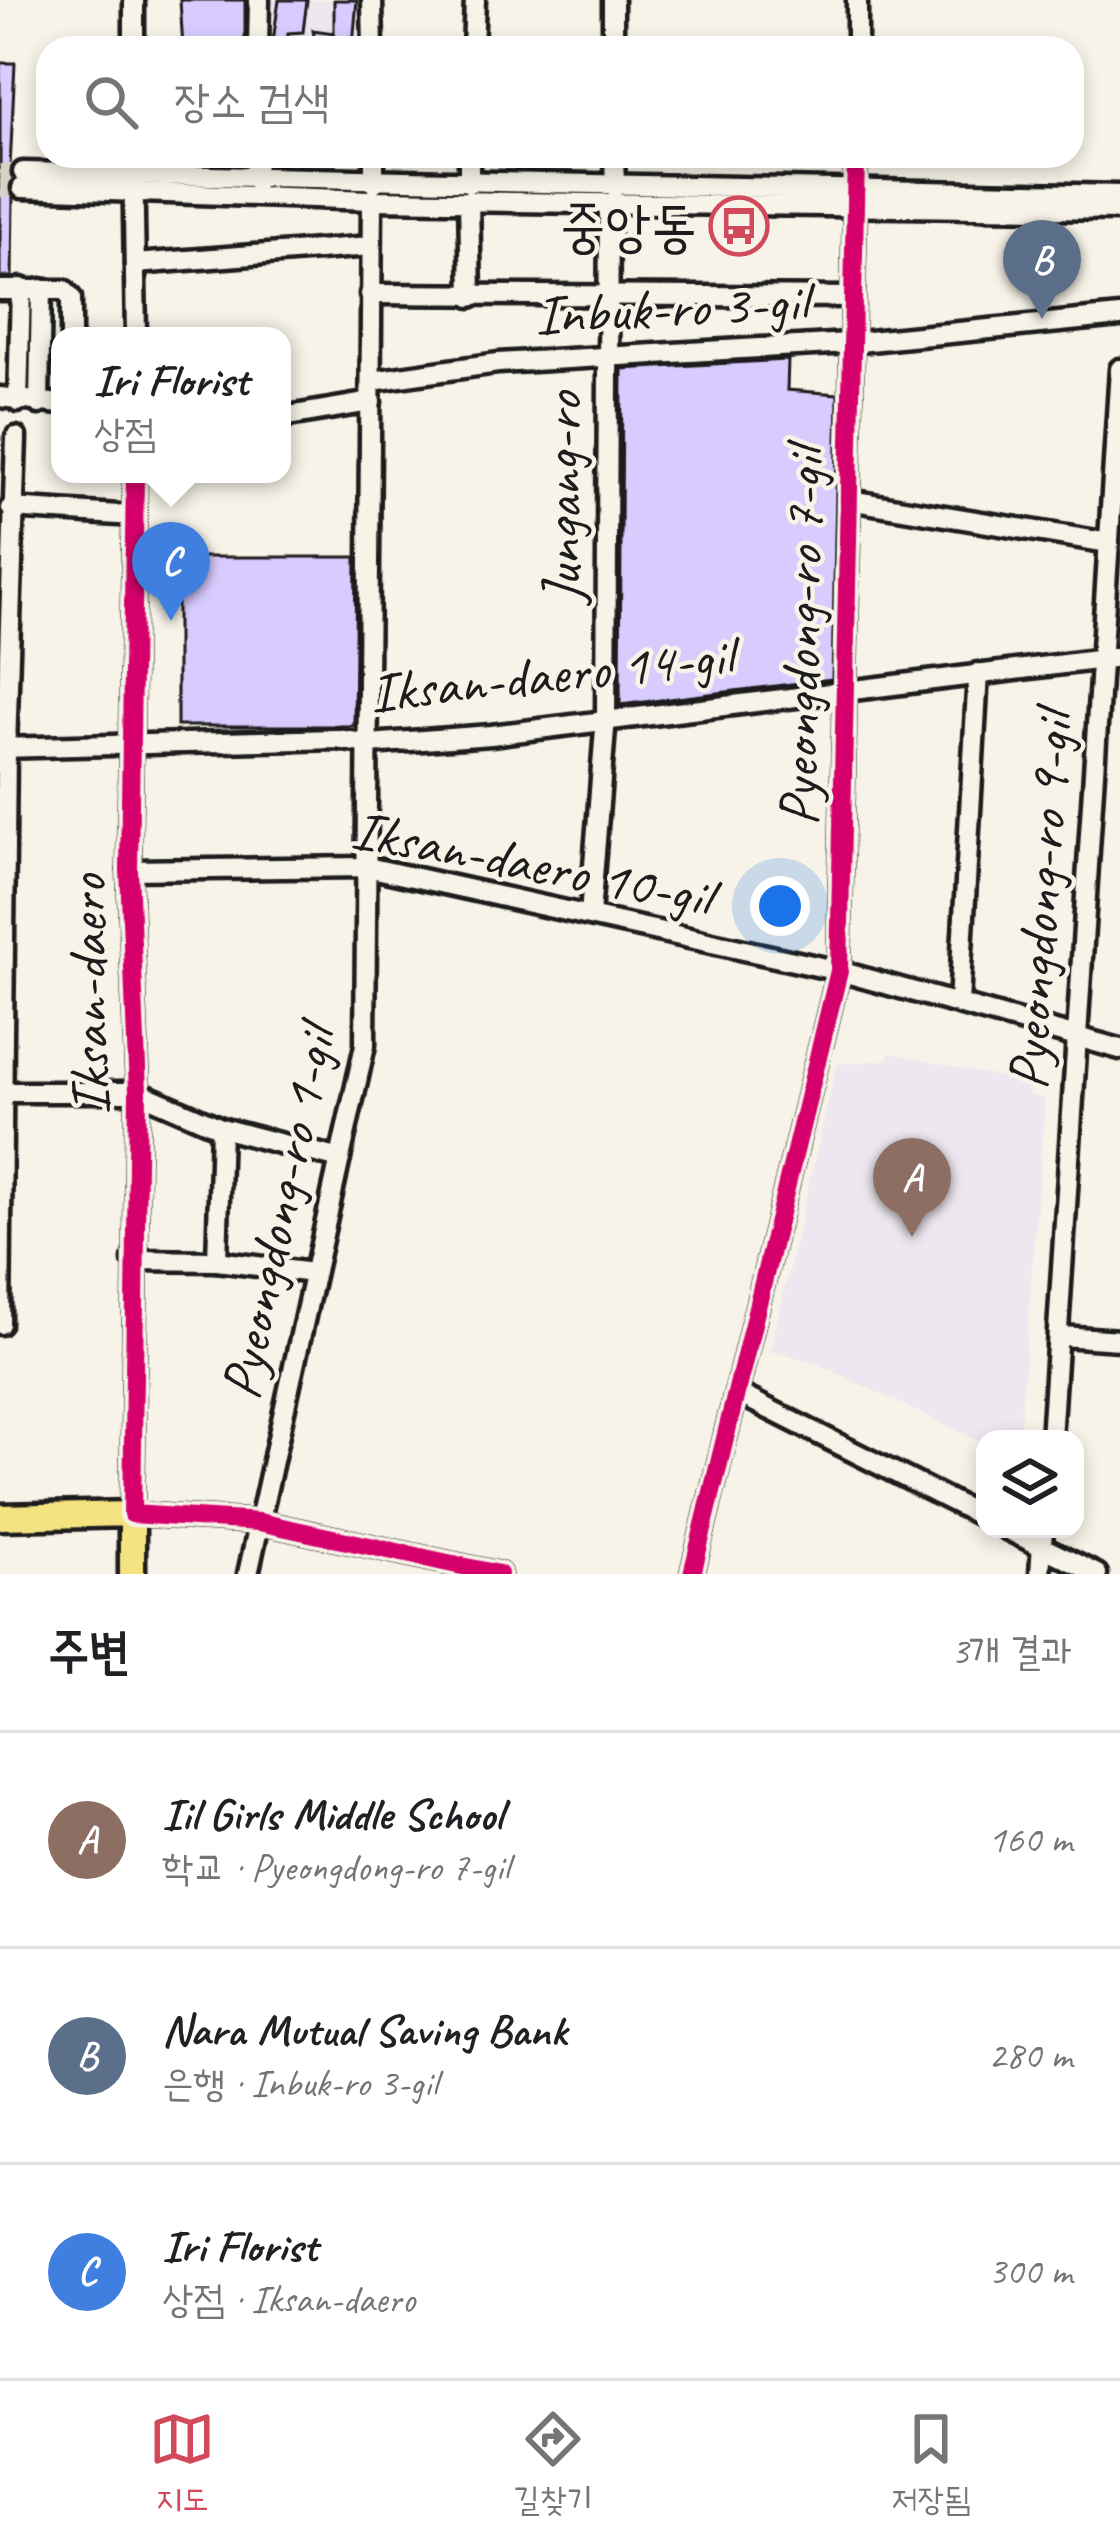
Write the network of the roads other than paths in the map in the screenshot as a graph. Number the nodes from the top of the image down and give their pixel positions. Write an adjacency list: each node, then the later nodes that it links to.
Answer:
1 (134, 0): 7 (street)
2 (259, 0): 8 (street)
3 (372, 0): 9 (street)
4 (475, 0): 10 (street)
5 (613, 0): 11 (street)
6 (857, 0): 12 (street)
7 (134, 36)
8 (258, 36)
9 (373, 36)
10 (474, 36)
11 (613, 36)
12 (857, 36)
13 (256, 168): 20 (street)
14 (374, 168): 21 (street)
15 (470, 168): 22 (street)
16 (613, 168): 23 (street, Jungang-ro)
17 (856, 168): 25 (street, Pyeongdong-ro 7-gil)
18 (133, 175): 19 (street); 20 (street); 21 (street); 28 (street)
19 (23, 180)
20 (256, 181): 21 (street)
21 (373, 192): 22 (street); 27 (street)
22 (469, 192): 23 (street); 34 (street)
23 (612, 195): 25 (street); 32 (street, Jungang-ro)
24 (1120, 196): 25 (street)
25 (856, 197): 26 (street); 33 (street, Pyeongdong-ro 7-gil)
26 (1120, 210)
27 (371, 246): 28 (street); 31 (street)
28 (135, 264): 37 (street)
29 (31, 288): 30 (street); 36 (street); 42 (street); 44 (street)
30 (0, 290)
31 (370, 294): 34 (street); 41 (street)
32 (609, 296): 33 (street); 34 (street); 39 (street, Jungang-ro)
33 (852, 297): 38 (street, Pyeongdong-ro 7-gil)
34 (471, 298)
35 (1120, 316): 38 (street, Inbuk-ro 3-gil)
36 (71, 327)
37 (136, 327)
38 (849, 343): 39 (street, Inbuk-ro 3-gil); 50 (street, Pyeongdong-ro 7-gil)
39 (608, 354): 41 (street, Inbuk-ro 3-gil); 57 (street, Jungang-ro)
40 (1120, 369): 48 (street, Pyeongdong-ro 9-gil)
41 (372, 381): 43 (street)
42 (9, 400): 44 (street)
43 (371, 402): 46 (street); 58 (street)
44 (39, 404): 45 (street)
45 (51, 404)
46 (291, 415)
47 (16, 437): 51 (street)
48 (1117, 469): 53 (street, Pyeongdong-ro 9-gil)
49 (135, 483): 52 (street, Iksan-daero)
50 (849, 500): 53 (street, Pyeongdong-ro 7-gil); 56 (street, Pyeongdong-ro 7-gil)
51 (11, 508): 52 (street); 60 (street)
52 (134, 516): 59 (street, Iksan-daero)
53 (1109, 543): 54 (street, Pyeongdong-ro 9-gil)
54 (1111, 658): 55 (street, Iksan-daero 14-gil); 67 (street, Pyeongdong-ro 9-gil)
55 (978, 673): 56 (street, Iksan-daero 14-gil); 66 (street)
56 (848, 688): 57 (street, Iksan-daero 14-gil); 65 (street, Pyeongdong-ro 7-gil)
57 (606, 717): 58 (street, Iksan-daero 14-gil); 63 (street, Jungang-ro)
58 (369, 744): 59 (street, Iksan-daero 14-gil); 61 (street)
59 (133, 746): 60 (street, Iksan-daero 14-gil); 62 (street, Iksan-daero)
60 (3, 748): 64 (street)
61 (367, 867): 62 (street, Iksan-daero 10-gil); 63 (street, Iksan-daero 10-gil); 72 (street, Pyeongdong-ro 1-gil)
62 (130, 870): 70 (street, Iksan-daero)
63 (590, 915): 65 (street, Iksan-daero 10-gil)
64 (3, 955): 69 (street)
65 (839, 971): 66 (street, Iksan-daero 10-gil); 79 (street, Pyeongdong-ro 7-gil)
66 (958, 1003): 67 (street, Iksan-daero 10-gil)
67 (1076, 1037): 68 (street, Iksan-daero 10-gil); 77 (street, Pyeongdong-ro 9-gil)
68 (1120, 1049)
69 (2, 1092): 70 (street); 76 (street)
70 (137, 1092): 71 (street); 73 (street, Iksan-daero)
71 (221, 1129): 72 (street); 74 (street)
72 (340, 1159): 75 (street, Pyeongdong-ro 1-gil)
73 (133, 1260): 74 (street); 82 (street, Iksan-daero)
74 (217, 1261): 75 (street)
75 (313, 1273): 84 (street, Pyeongdong-ro 1-gil)
76 (0, 1324)
77 (1061, 1336): 78 (street); 80 (street, Pyeongdong-ro 9-gil)
78 (1120, 1340)
79 (739, 1394): 81 (street); 90 (street, Pyeongdong-ro 7-gil)
80 (1052, 1430)
81 (976, 1513)
82 (132, 1514): 83 (main road); 84 (street); 87 (main road, Iksan-daero)
83 (0, 1517)
84 (259, 1522): 86 (street); 88 (street, Pyeongdong-ro 1-gil)
85 (1042, 1538): 91 (street); 92 (street)
86 (441, 1568): 89 (street)
87 (132, 1574)
88 (248, 1574)
89 (499, 1574)
90 (692, 1574)
91 (1040, 1574)
92 (1097, 1574)

